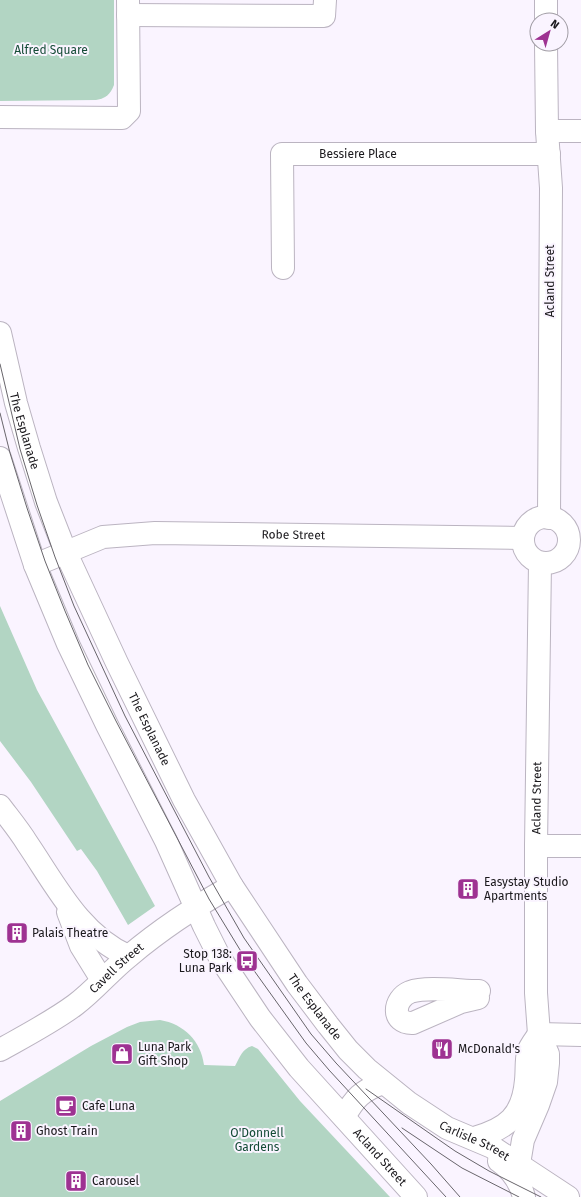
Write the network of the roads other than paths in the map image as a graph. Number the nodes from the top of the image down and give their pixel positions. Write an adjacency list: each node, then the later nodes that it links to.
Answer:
1 (325, 0): 3 (street)
2 (546, 0): 4 (street)
3 (128, 8): 6 (street)
4 (546, 12)
5 (546, 52): 7 (street, Acland Street)
6 (0, 117)
7 (547, 131): 8 (street); 9 (street, Acland Street)
8 (581, 131)
9 (549, 154): 10 (street, Bessiere Place); 13 (street, Acland Street)
10 (282, 268)
11 (0, 332): 16 (street, The Esplanade)
12 (0, 458): 18 (street)
13 (549, 518): 14 (street); 15 (street)
14 (523, 538): 16 (street, Robe Street); 17 (street)
15 (575, 542): 17 (street)
16 (66, 553): 18 (street, Robe Street); 22 (street, The Esplanade)
17 (540, 562): 20 (street, Acland Street)
18 (35, 565): 24 (street)
19 (0, 806): 23 (street)
20 (536, 846): 21 (street); 27 (street, Acland Street)
21 (581, 846)
22 (232, 886): 24 (street, Cavell Street); 30 (street, The Esplanade)
23 (64, 900): 25 (street); 26 (street)
24 (196, 907): 25 (street, Cavell Street); 31 (street)
25 (128, 956): 26 (street, Cavell Street)
26 (102, 980): 29 (street, Cavell Street)
27 (539, 1034): 28 (street); 33 (street); 34 (street, Acland Street)
28 (581, 1035)
29 (0, 1050)
30 (383, 1083): 31 (street); 32 (street, Carlisle Street)
31 (344, 1117): 35 (street, Acland Street)
32 (447, 1128): 33 (street, Carlisle Street); 36 (street)
33 (474, 1138): 34 (street, Carlisle Street)
34 (519, 1164): 37 (street, Carlisle Street)
35 (416, 1197)
36 (524, 1197)
37 (568, 1197)

